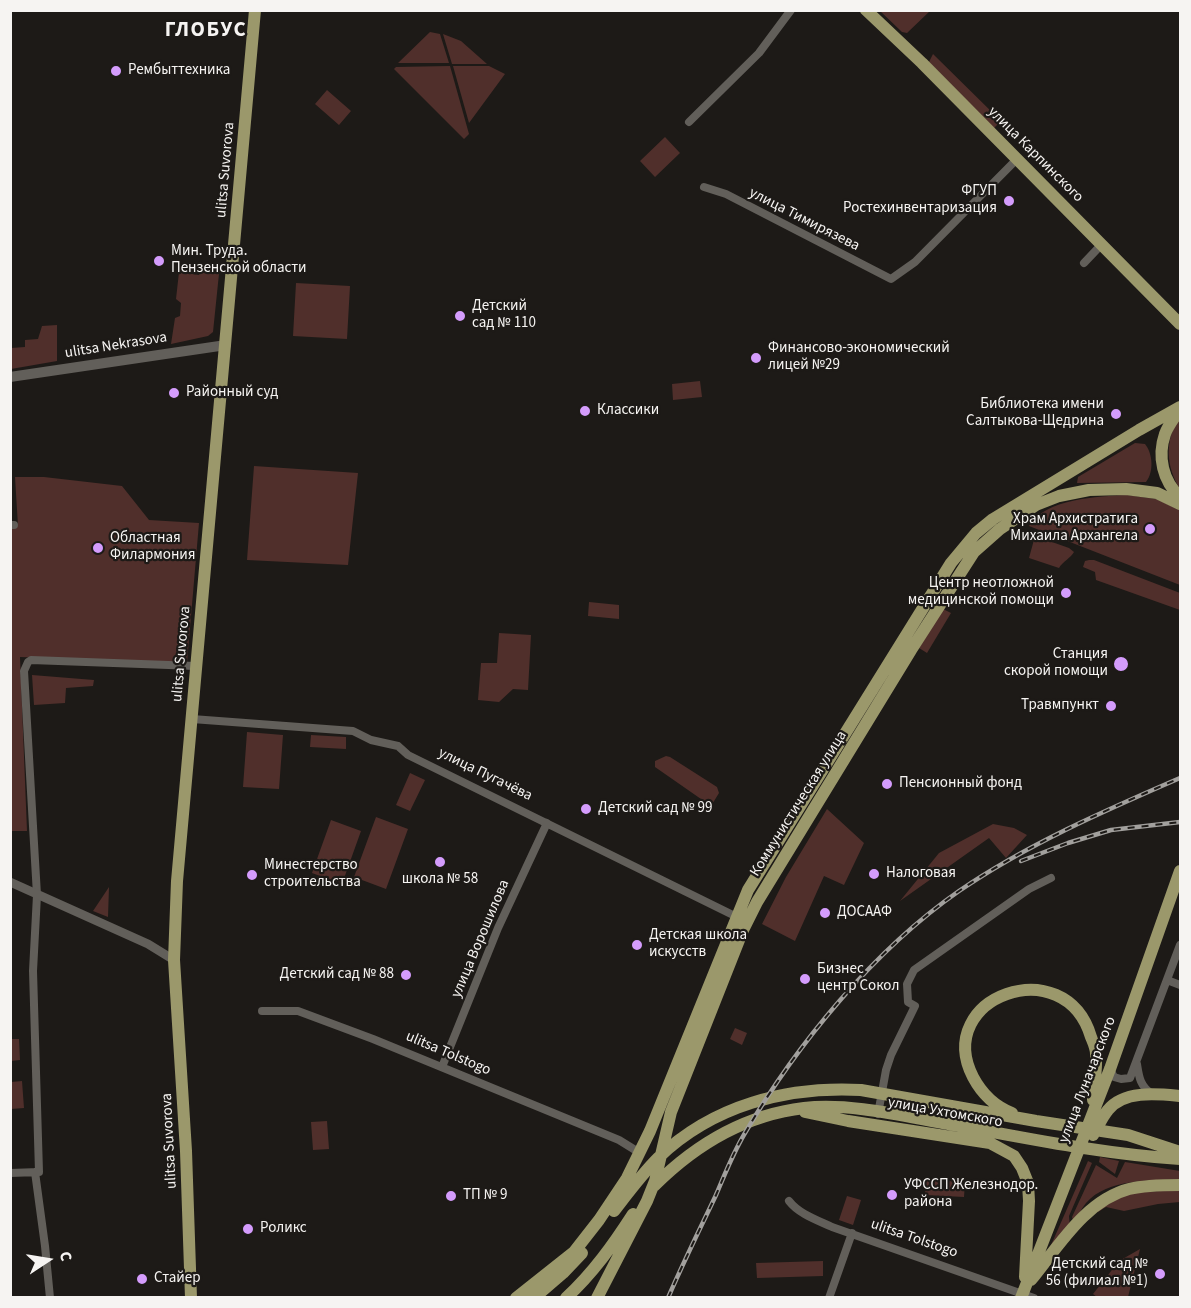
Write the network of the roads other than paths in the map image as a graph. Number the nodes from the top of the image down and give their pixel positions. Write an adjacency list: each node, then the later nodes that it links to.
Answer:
1 (791, 10): 4 (street)
2 (866, 10): 5 (main road, улица Карпинского)
3 (253, 12): 10 (main road, ulitsa Suvorova)
4 (689, 122)
5 (1017, 159): 6 (street, улица Тимирязева); 7 (main road, улица Карпинского)
6 (704, 187)
7 (1102, 244): 8 (street); 9 (main road, улица Карпинского)
8 (1084, 262)
9 (1180, 324)
10 (226, 345): 11 (main road, ulitsa Nekrasova); 15 (main road, ulitsa Suvorova)
11 (10, 377)
12 (1180, 408): 13 (main road); 22 (main road, Коммунистическая улица)
13 (1180, 497)
14 (1180, 504): 22 (main road, Коммунистическая улица)
15 (196, 666): 16 (main road, ulitsa Suvorova); 21 (street)
16 (192, 719): 17 (street, улица Пугачёва); 24 (main road, ulitsa Suvorova)
17 (548, 823): 22 (street, улица Пугачёва); 29 (street, улица Ворошилова)
18 (1180, 871): 30 (main road, улица Луначарского)
19 (1051, 878): 37 (street, улица Ухтомского)
20 (10, 882): 21 (street)
21 (37, 895): 24 (street); 41 (street)
22 (742, 920): 36 (main road, Коммунистическая улица); 39 (main road, Коммунистическая улица)
23 (1180, 945): 25 (street)
24 (174, 960): 51 (main road, ulitsa Suvorova)
25 (1167, 980): 26 (street); 28 (street)
26 (1180, 985)
27 (262, 1011): 29 (street, ulitsa Tolstogo)
28 (1137, 1062): 30 (street); 31 (street)
29 (442, 1067): 39 (street, ulitsa Tolstogo)
30 (1110, 1069): 34 (main road, улица Луначарского)
31 (1152, 1094): 32 (main road); 44 (main road)
32 (1180, 1096)
33 (785, 1111): 40 (main road); 49 (main road); 54 (main road)
34 (1092, 1112): 35 (main road); 37 (main road, улица Луначарского)
35 (1036, 1121): 38 (main road); 53 (main road)
36 (667, 1125): 43 (main road); 47 (main road, Коммунистическая улица)
37 (1077, 1150): 44 (main road, улица Луначарского)
38 (1180, 1152)
39 (637, 1159): 43 (main road); 52 (main road, Коммунистическая улица)
40 (1180, 1159)
41 (37, 1172): 42 (street); 50 (street)
42 (10, 1173)
43 (648, 1176): 47 (main road)
44 (1066, 1179): 49 (main road, улица Луначарского)
45 (1180, 1185): 49 (main road)
46 (789, 1202): 48 (street, ulitsa Tolstogo)
47 (634, 1226): 55 (main road, Коммунистическая улица)
48 (852, 1233): 49 (street, ulitsa Tolstogo); 56 (street)
49 (1025, 1294)
50 (50, 1298)
51 (191, 1298)
52 (516, 1298)
53 (534, 1298)
54 (567, 1298)
55 (597, 1298)
56 (829, 1298)

